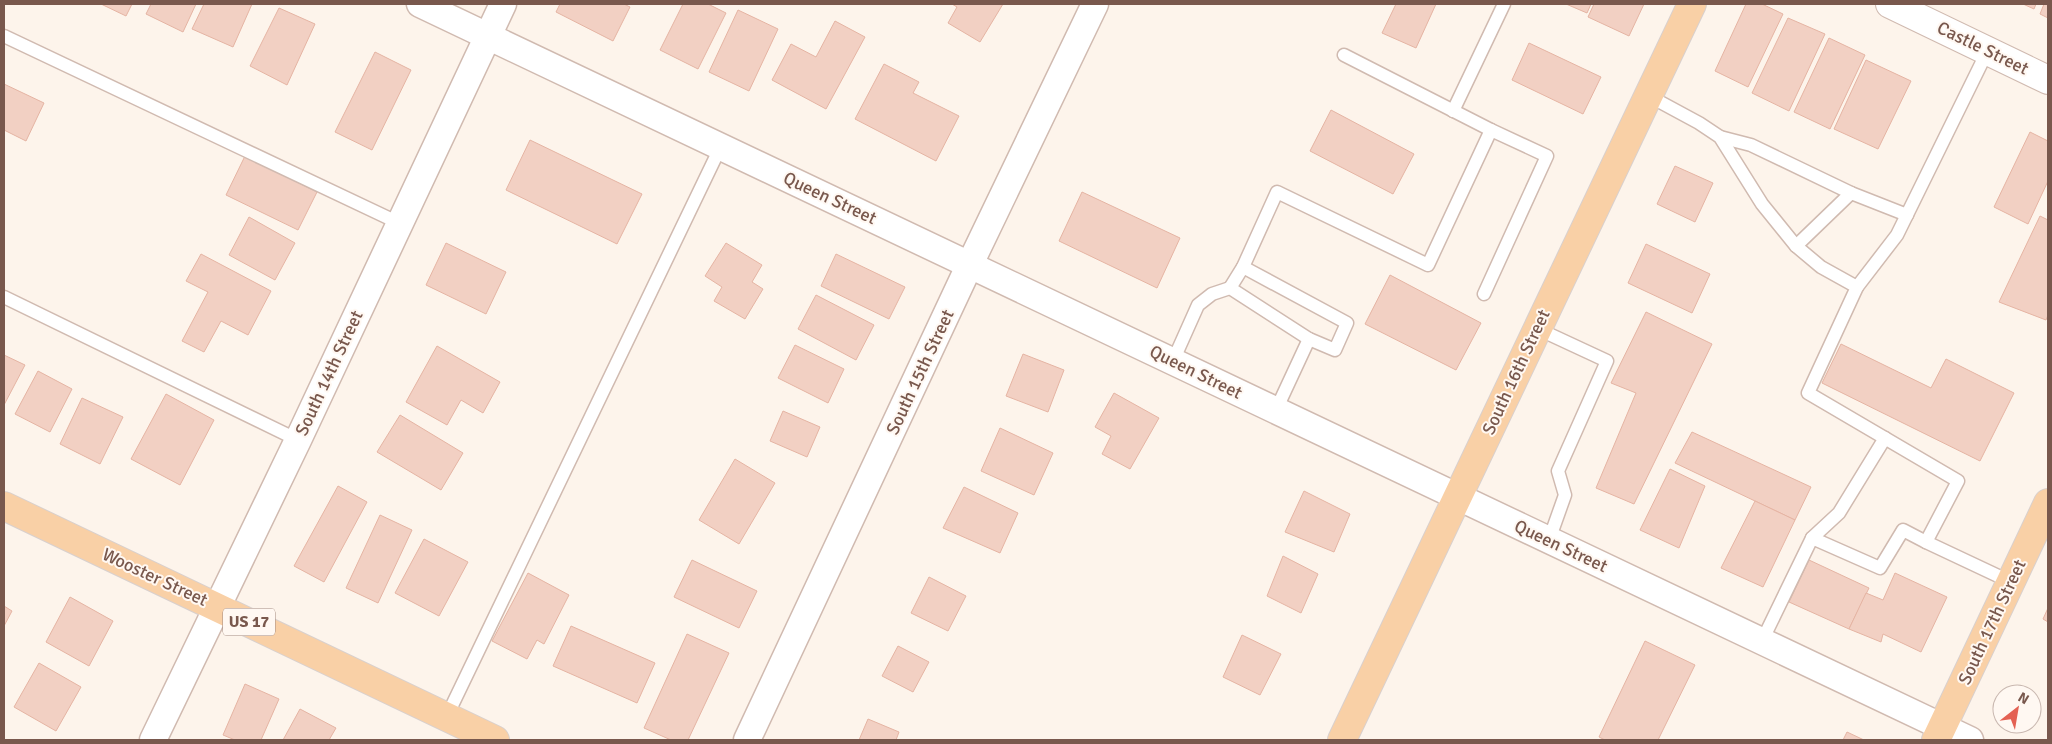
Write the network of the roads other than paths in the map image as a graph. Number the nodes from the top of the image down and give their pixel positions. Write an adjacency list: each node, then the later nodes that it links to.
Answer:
1 (420, 4): 8 (street, Queen Street)
2 (503, 4): 8 (street, South 14th Street)
3 (1095, 4): 21 (street, South 15th Street)
4 (1504, 4): 13 (lane)
5 (1692, 4): 12 (main road, South 16th Street)
6 (1890, 4): 9 (street, Castle Street)
7 (4, 36): 19 (lane)
8 (488, 36): 16 (street, Queen Street); 19 (street, South 14th Street)
9 (1988, 50): 11 (street, Castle Street); 18 (lane)
10 (1344, 55): 13 (lane)
11 (2048, 80)
12 (1649, 96): 15 (lane); 27 (main road, South 16th Street)
13 (1453, 111): 14 (lane)
14 (1491, 130): 22 (lane); 25 (lane)
15 (1720, 137): 17 (lane); 20 (lane)
16 (721, 146): 21 (street, Queen Street); 42 (lane)
17 (1851, 193): 18 (lane); 20 (lane)
18 (1907, 215): 23 (lane)
19 (399, 223): 32 (street, South 14th Street)
20 (1796, 246): 23 (lane)
21 (970, 264): 29 (street, Queen Street); 46 (street, South 15th Street)
22 (1243, 267): 24 (lane); 28 (lane)
23 (1858, 287): 31 (lane)
24 (1230, 288): 28 (lane); 29 (lane)
25 (1484, 294)
26 (4, 297): 32 (lane)
27 (1536, 328): 33 (main road, South 16th Street); 37 (lane)
28 (1309, 339): 30 (lane)
29 (1173, 361): 30 (street, Queen Street)
30 (1276, 410): 33 (street, Queen Street)
31 (1885, 438): 36 (lane); 38 (lane)
32 (298, 440): 40 (street, South 14th Street)
33 (1457, 497): 37 (street, Queen Street); 47 (main road, South 16th Street)
34 (2048, 503): 39 (main road, South 17th Street)
35 (4, 506): 40 (main road, Wooster Street / US 17)
36 (1812, 538): 38 (lane); 41 (lane)
37 (1549, 540): 41 (street, Queen Street)
38 (1926, 542): 39 (lane)
39 (2011, 582): 43 (main road, South 17th Street)
40 (216, 606): 42 (main road, Wooster Street / US 17); 44 (street, South 14th Street)
41 (1762, 641): 43 (street, Queen Street)
42 (446, 718): 45 (main road, Wooster Street / US 17)
43 (1939, 734): 48 (street, Queen Street)
44 (152, 740)
45 (495, 740)
46 (747, 740)
47 (1342, 740)
48 (1970, 740)

